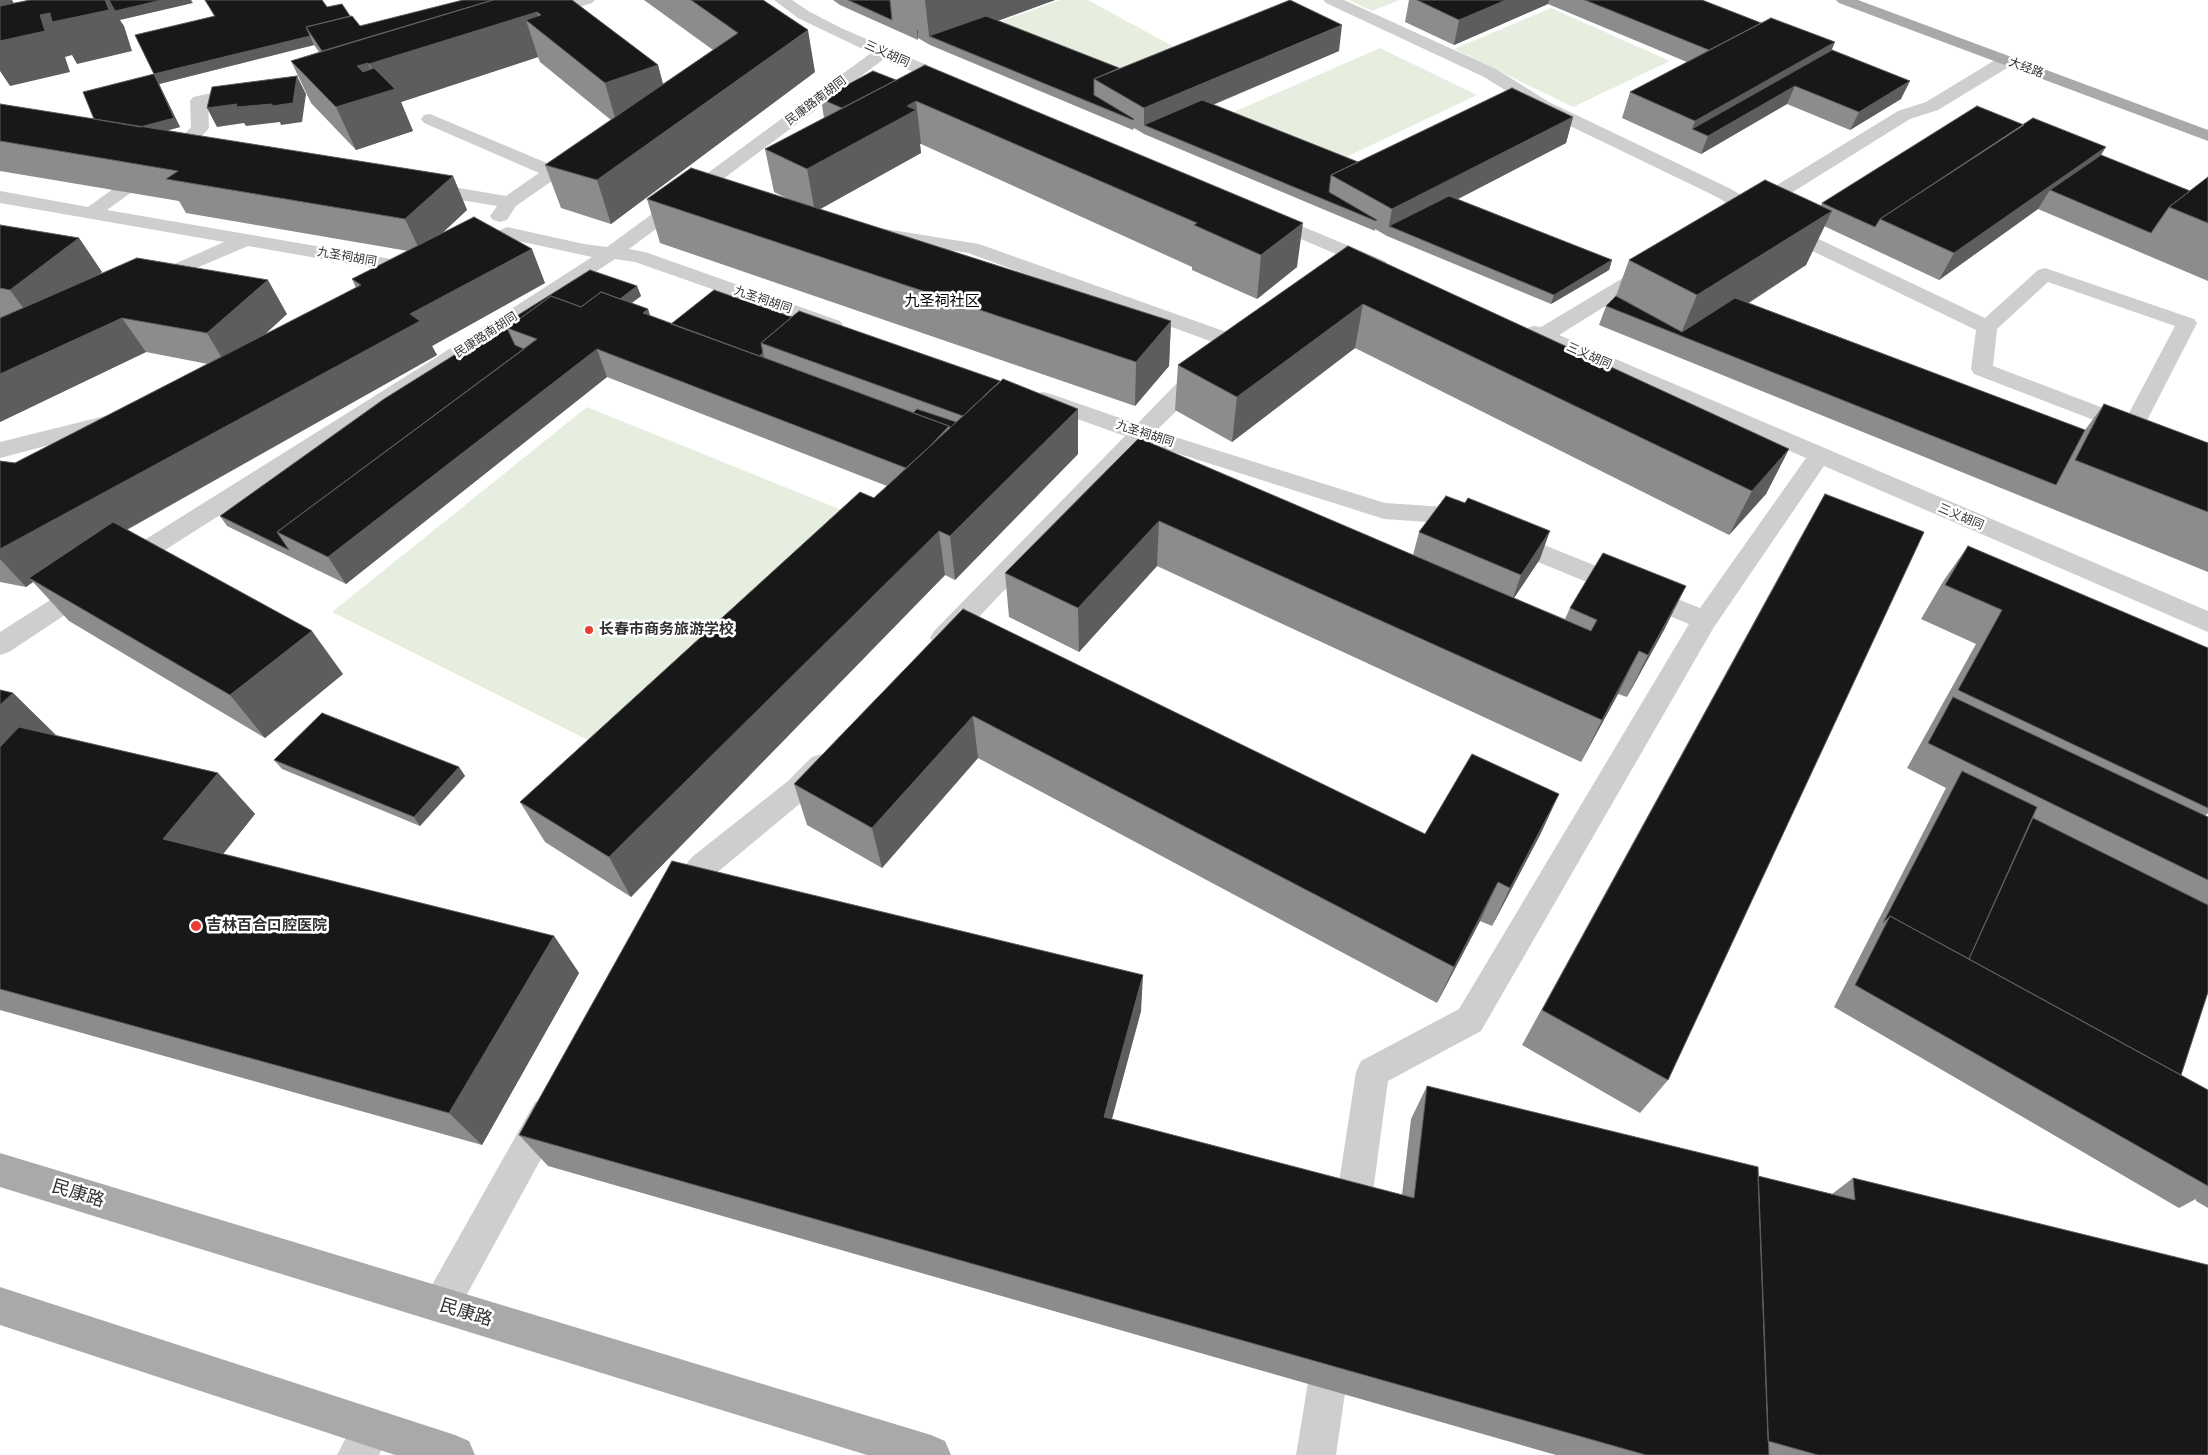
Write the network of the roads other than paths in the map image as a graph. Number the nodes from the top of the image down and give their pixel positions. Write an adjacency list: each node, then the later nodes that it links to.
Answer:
1 (782, 0): 8 (street, 三义胡同)
2 (1331, 0): 22 (street)
3 (1844, 0): 9 (main road, 大经路)
4 (1888, 0): 7 (main road)
5 (566, 3): 6 (street)
6 (586, 9)
7 (1988, 37)
8 (882, 52): 11 (street, 三义胡同); 28 (street, 民康路南胡同)
9 (2006, 61): 13 (main road, 大经路); 22 (street)
10 (262, 88): 14 (street)
11 (973, 92)
12 (430, 119): 17 (street)
13 (2208, 136)
14 (180, 149): 15 (street); 23 (street)
15 (219, 155)
16 (597, 155): 17 (street)
17 (553, 172): 20 (street)
18 (402, 185): 20 (street)
19 (0, 197): 23 (street, 九圣祠胡同)
20 (509, 202): 26 (street)
21 (1248, 209): 29 (street)
22 (1750, 210): 24 (street); 38 (street)
23 (90, 213): 27 (street, 九圣祠胡同)
24 (1733, 220)
25 (854, 231): 41 (street)
26 (507, 233): 28 (street, 九圣祠胡同); 31 (street)
27 (245, 240): 31 (street, 九圣祠胡同); 35 (street)
28 (611, 254): 39 (street, 九圣祠胡同); 49 (street, 民康路南胡同)
29 (1358, 256): 32 (street); 33 (street)
30 (1667, 260): 40 (street)
31 (438, 265): 34 (street)
32 (1393, 271)
33 (1334, 274)
34 (400, 285)
35 (136, 288)
36 (1516, 324): 40 (street, 三义胡同)
37 (1263, 326): 41 (street)
38 (1987, 327): 38 (street)
39 (852, 332)
40 (1542, 336): 46 (street, 三义胡同)
41 (1239, 344): 44 (street)
42 (1020, 391): 44 (street, 九圣祠胡同)
43 (138, 414): 45 (street)
44 (1141, 434): 47 (street, 九圣祠胡同); 51 (street)
45 (0, 450)
46 (1819, 456): 47 (street); 48 (street, 三义胡同)
47 (1705, 620): 56 (street)
48 (2208, 622)
49 (12, 625): 50 (street, 民康路南胡同)
50 (0, 645)
51 (928, 654)
52 (839, 747): 53 (street)
53 (662, 916)
54 (557, 1096): 57 (street)
55 (0, 1170): 57 (main road, 民康路)
56 (1347, 1249)
57 (441, 1305): 62 (main road, 民康路)
58 (0, 1306): 60 (main road)
59 (1335, 1328): 63 (street)
60 (365, 1442): 61 (main road)
61 (455, 1455)
62 (931, 1455)
63 (1316, 1455)

